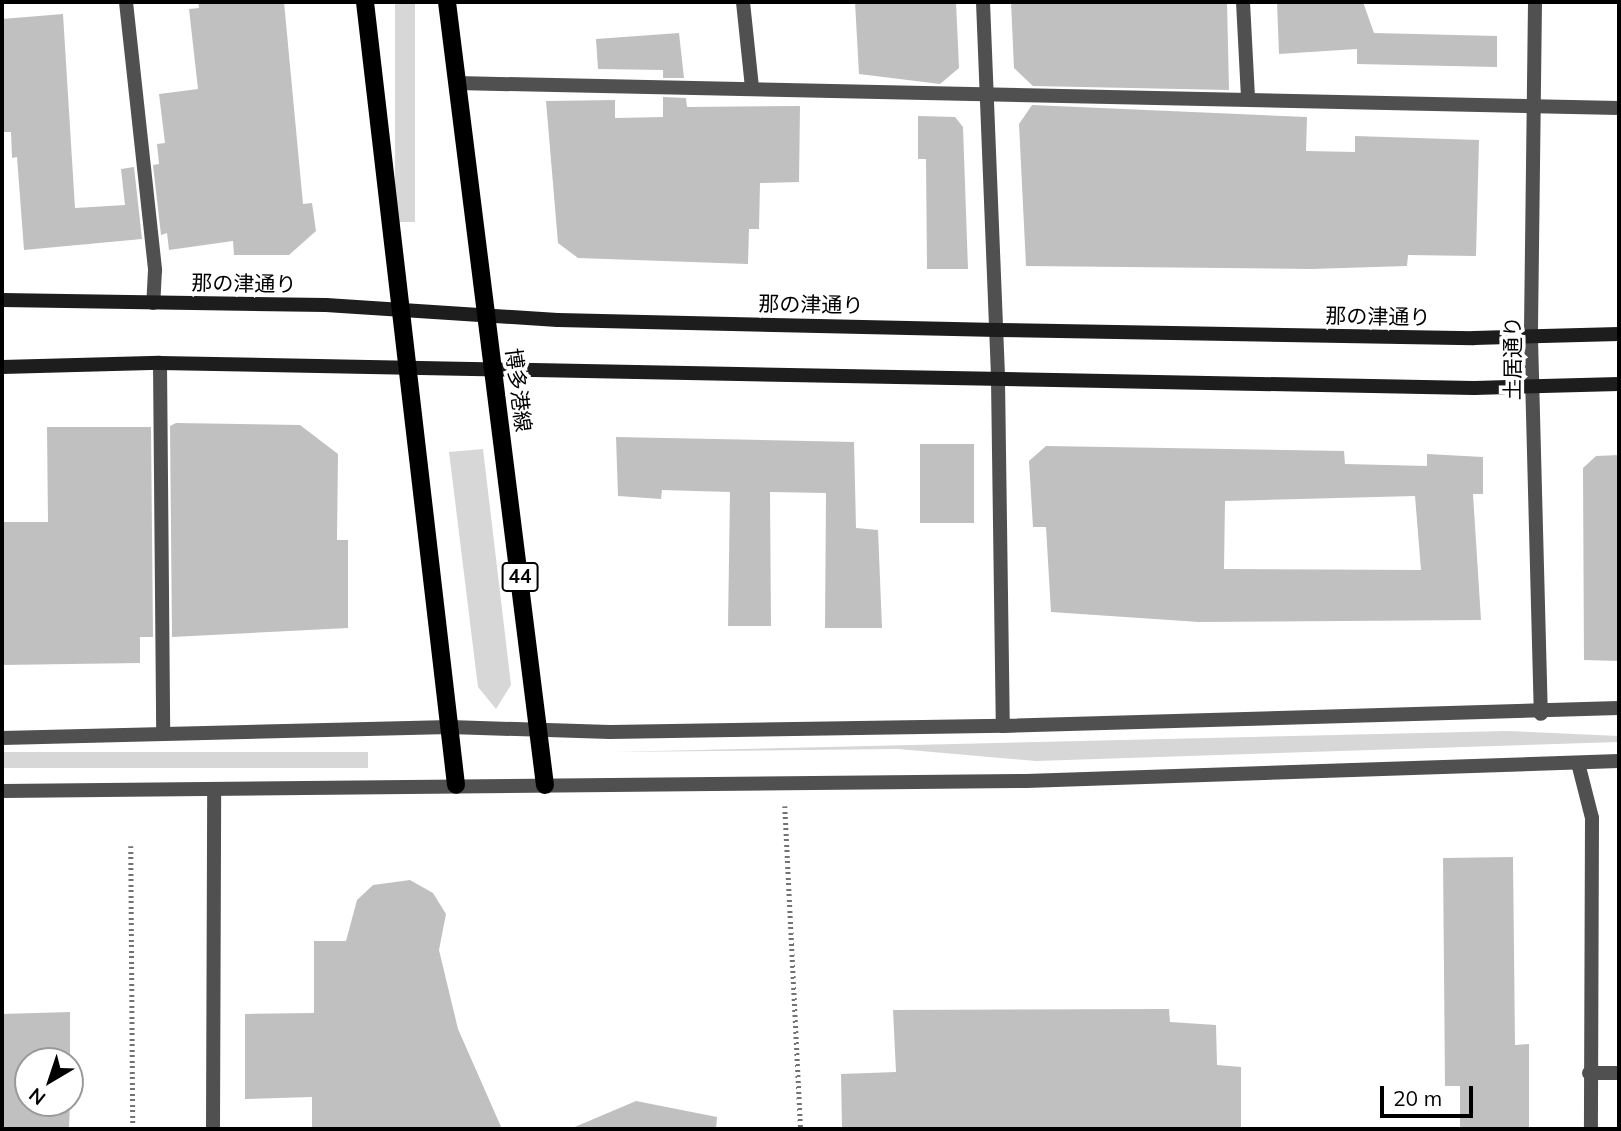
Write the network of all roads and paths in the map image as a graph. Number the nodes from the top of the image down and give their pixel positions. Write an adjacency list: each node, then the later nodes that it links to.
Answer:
1 (126, 2): 15 (street)
2 (365, 2): 16 (main road)
3 (447, 2): 8 (main road, 博多港線 / 44)
4 (743, 2): 9 (street)
5 (983, 2): 10 (street)
6 (1243, 2): 11 (street)
7 (1535, 2): 12 (street, 土居通り)
8 (456, 83): 9 (street); 17 (main road, 博多港線 / 44)
9 (752, 88): 10 (street)
10 (987, 94): 11 (street); 18 (street)
11 (1248, 99): 12 (street)
12 (1537, 105): 13 (street); 20 (street, 土居通り)
13 (1619, 108)
14 (2, 300): 15 (main road, 那の津通り)
15 (153, 303): 16 (main road, 那の津通り)
16 (402, 310): 17 (main road, 那の津通り); 22 (main road)
17 (486, 315): 18 (main road, 那の津通り); 24 (main road, 博多港線 / 44)
18 (998, 330): 20 (main road, 那の津通り); 25 (street)
19 (1619, 334): 20 (main road, 那の津通り)
20 (1531, 338): 27 (street, 土居通り)
21 (160, 362): 22 (main road); 23 (main road); 33 (street)
22 (409, 367): 24 (main road); 31 (main road)
23 (2, 368)
24 (494, 370): 25 (main road); 32 (main road, 博多港線 / 44)
25 (998, 380): 27 (main road); 30 (street)
26 (1619, 384): 27 (main road)
27 (1532, 386): 29 (street, 土居通り)
28 (1619, 708): 29 (street)
29 (1541, 714): 30 (street)
30 (1003, 726): 32 (street)
31 (450, 727): 32 (street); 33 (street); 38 (main road)
32 (540, 727): 39 (main road, 博多港線 / 44)
33 (163, 733): 34 (street)
34 (2, 738)
35 (1619, 761): 36 (street)
36 (1578, 763): 37 (street); 43 (street)
37 (783, 780): 39 (street); 47 (path)
38 (456, 785): 39 (street); 40 (street)
39 (545, 785)
40 (214, 789): 41 (street); 46 (street)
41 (2, 791)
42 (131, 846): 45 (path)
43 (1589, 1073): 44 (street); 48 (street)
44 (1619, 1073)
45 (133, 1129)
46 (214, 1129)
47 (801, 1129)
48 (1591, 1129)

